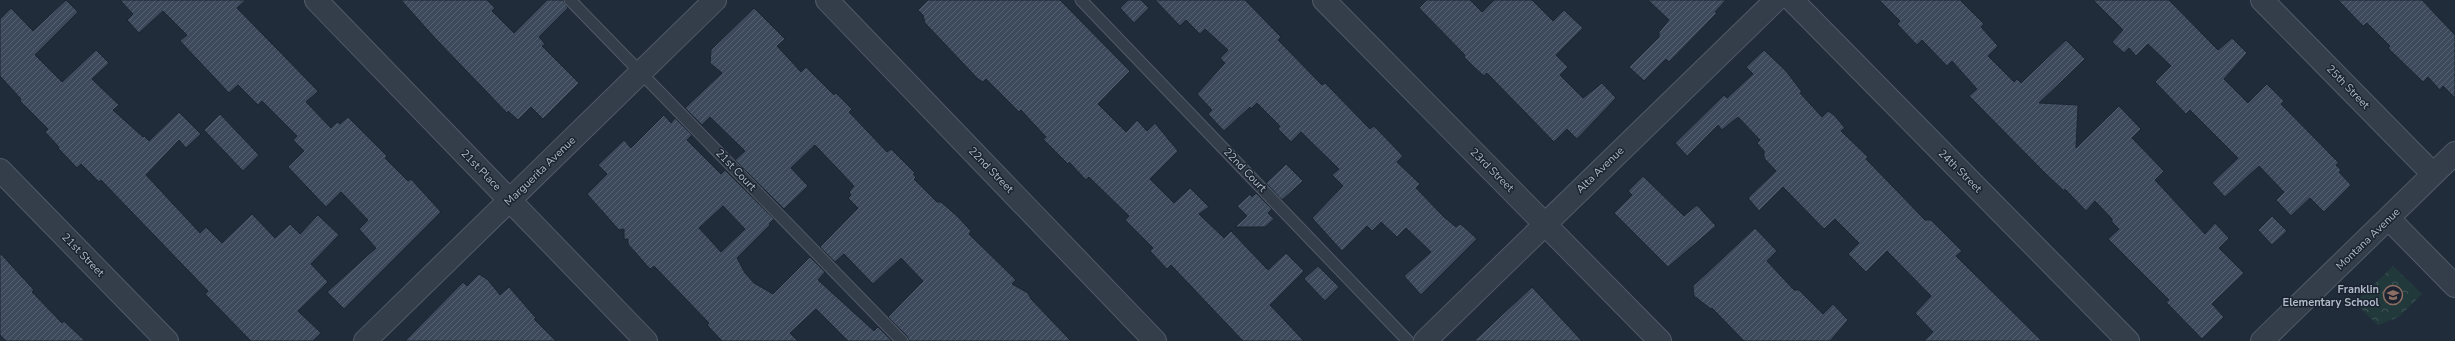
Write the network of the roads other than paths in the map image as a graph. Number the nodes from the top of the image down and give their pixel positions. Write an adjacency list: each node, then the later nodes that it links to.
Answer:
1 (316, 0): 14 (street, 21st Place)
2 (570, 0): 10 (lane, 21st Court)
3 (715, 0): 10 (street, Marguerita Avenue)
4 (826, 0): 22 (street, 22nd Street)
5 (1081, 0): 23 (lane, 22nd Court)
6 (1324, 0): 16 (street, 23rd Street)
7 (1776, 0): 16 (street, Alta Avenue)
8 (1792, 0): 26 (street, 24th Street)
9 (2262, 0): 13 (street, 25th Street)
10 (641, 72): 14 (street, Marguerita Avenue); 21 (lane, 21st Court)
11 (2455, 153): 13 (street, Montana Avenue)
12 (0, 170): 18 (street, 21st Street)
13 (2433, 174): 15 (street, Montana Avenue)
14 (510, 200): 19 (street, Marguerita Avenue); 20 (street, 21st Place)
15 (2389, 219): 17 (street); 27 (street, Montana Avenue)
16 (1545, 223): 24 (street, Alta Avenue); 25 (street, 23rd Street)
17 (2455, 286)
18 (167, 341)
19 (365, 341)
20 (646, 341)
21 (902, 341)
22 (1155, 341)
23 (1408, 341)
24 (1425, 341)
25 (1660, 341)
26 (2128, 341)
27 (2262, 341)

